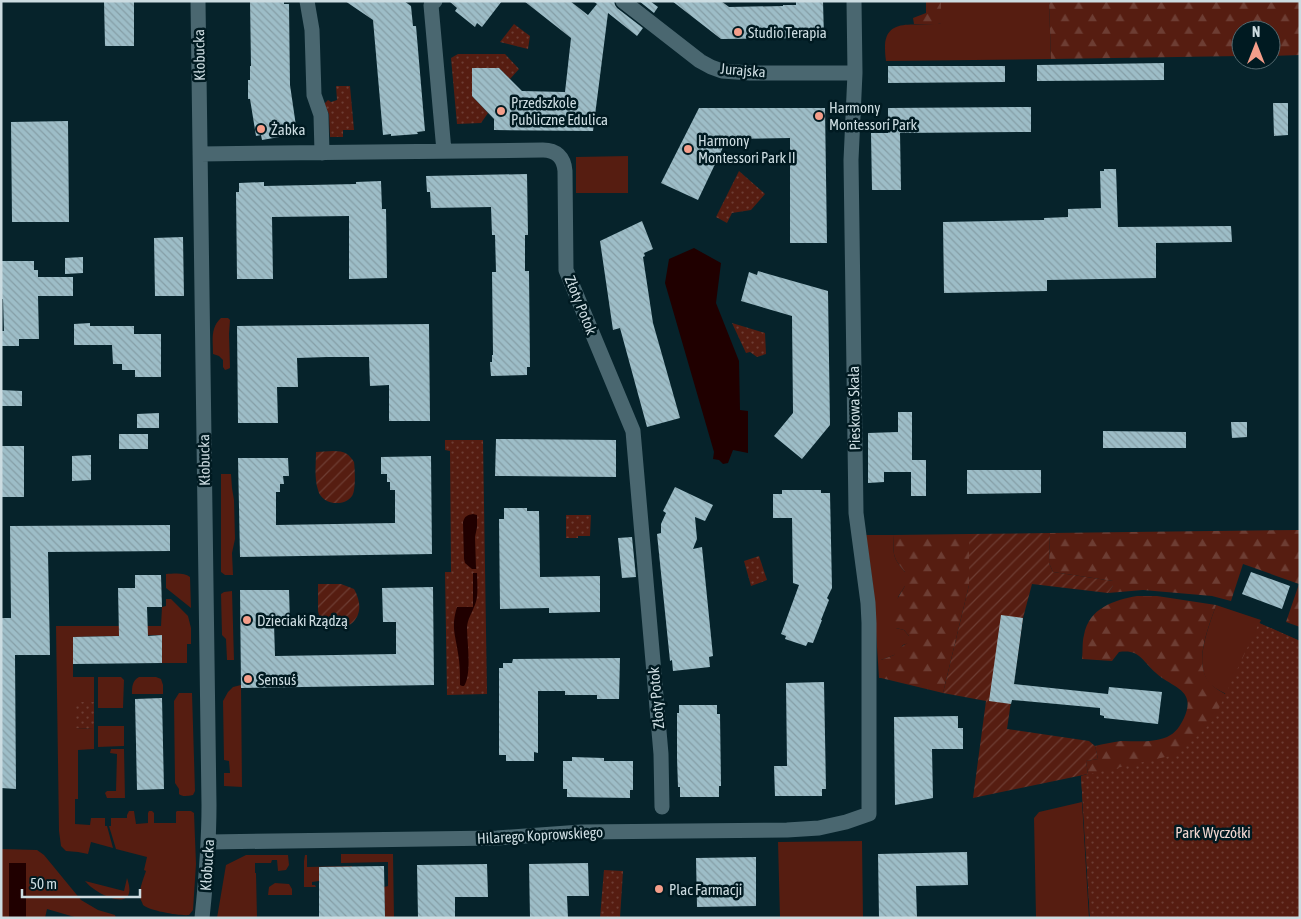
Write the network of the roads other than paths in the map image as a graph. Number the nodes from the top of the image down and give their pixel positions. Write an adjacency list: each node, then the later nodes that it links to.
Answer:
1 (198, 1): 9 (street, Kłobucka)
2 (307, 1): 8 (street)
3 (435, 1): 7 (street)
4 (623, 1): 6 (street, Jurajska)
5 (854, 1): 6 (street, Pieskowa Skała)
6 (855, 72): 11 (street, Pieskowa Skała)
7 (444, 151): 8 (street, Złoty Potok); 10 (street, Złoty Potok)
8 (322, 153): 9 (street, Złoty Potok)
9 (200, 154): 12 (street, Kłobucka)
10 (662, 807)
11 (869, 814): 12 (street, Hilarego Koprowskiego)
12 (209, 842): 13 (street, Kłobucka)
13 (202, 918)

